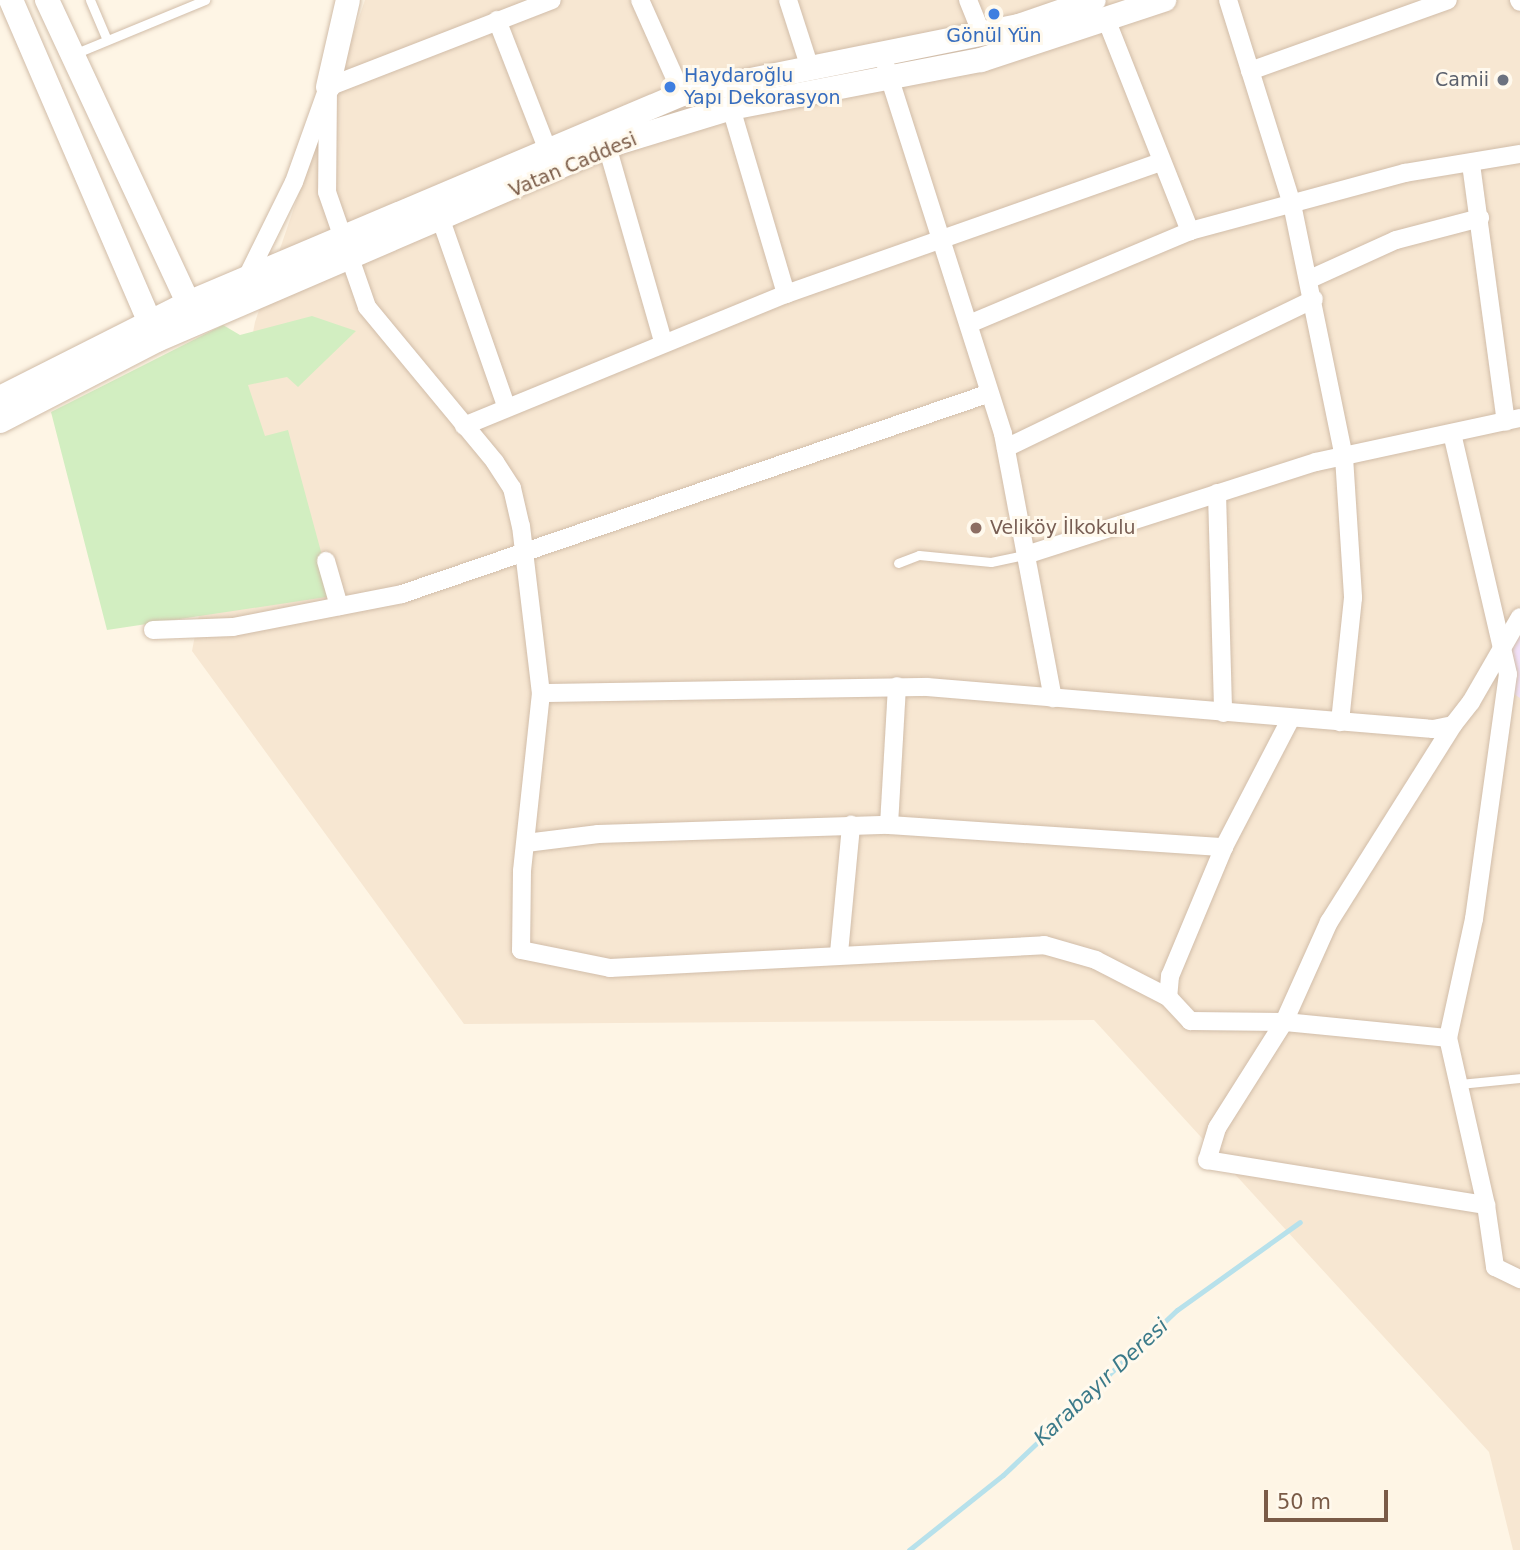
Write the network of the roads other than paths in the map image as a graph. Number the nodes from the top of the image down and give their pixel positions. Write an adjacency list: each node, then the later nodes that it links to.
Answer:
1 (11, 0): 42 (main road)
2 (47, 0): 18 (main road)
3 (90, 0): 17 (lane)
4 (205, 0): 17 (lane)
5 (348, 0): 22 (main road)
6 (552, 0): 14 (street)
7 (640, 0): 23 (street)
8 (788, 0): 20 (street)
9 (968, 0): 16 (street)
10 (1094, 0): 16 (main road, Vatan Caddesi)
11 (1164, 0): 15 (main road, Vatan Caddesi)
12 (1228, 0): 21 (street)
13 (1448, 0): 21 (street)
14 (497, 20): 22 (street); 26 (street)
15 (1108, 23): 19 (main road, Vatan Caddesi); 28 (street)
16 (981, 32): 19 (main road, Vatan Caddesi)
17 (107, 40): 18 (lane)
18 (72, 55): 40 (main road)
19 (885, 62): 20 (main road, Vatan Caddesi); 24 (main road, Vatan Caddesi); 34 (street)
20 (809, 65): 23 (main road, Vatan Caddesi)
21 (1250, 71): 30 (street)
22 (328, 87): 35 (street); 36 (street)
23 (682, 94): 26 (main road, Vatan Caddesi)
24 (732, 108): 25 (main road, Vatan Caddesi); 38 (street)
25 (607, 146): 32 (main road, Vatan Caddesi); 43 (street)
26 (547, 148): 35 (main road, Vatan Caddesi)
27 (1520, 154): 29 (street)
28 (1161, 162): 33 (street); 34 (street)
29 (1471, 164): 30 (street); 31 (street)
30 (1292, 204): 33 (street); 37 (street)
31 (1480, 218): 37 (street); 47 (street)
32 (441, 220): 35 (main road, Vatan Caddesi); 46 (street)
33 (1190, 231): 41 (street)
34 (938, 237): 38 (street); 41 (street)
35 (344, 250): 36 (main road, Vatan Caddesi); 40 (main road, Vatan Caddesi); 49 (street)
36 (246, 279): 40 (main road, Vatan Caddesi)
37 (1310, 279): 39 (street)
38 (786, 294): 43 (street)
39 (1314, 299): 51 (street); 52 (street)
40 (193, 313): 42 (main road)
41 (969, 324): 44 (street)
42 (153, 332): 45 (main road); 48 (main road)
43 (663, 341): 46 (street)
44 (990, 393): 51 (street); 54 (street)
45 (0, 398)
46 (506, 406): 49 (street)
47 (1513, 420): 50 (street)
48 (0, 421)
49 (464, 426): 54 (street)
50 (1453, 437): 52 (street); 61 (street)
51 (1006, 448): 55 (street)
52 (1344, 457): 53 (street); 67 (street)
53 (1217, 494): 55 (street); 65 (street)
54 (525, 554): 58 (street); 63 (street)
55 (1029, 554): 57 (lane); 64 (street)
56 (326, 561): 58 (street)
57 (898, 563)
58 (339, 606): 60 (street)
59 (1520, 617): 61 (street)
60 (153, 630)
61 (1502, 652): 68 (street); 69 (street)
62 (897, 686): 63 (street); 64 (street); 71 (street)
63 (541, 694): 72 (street)
64 (1053, 698): 65 (street)
65 (1223, 713): 66 (street)
66 (1290, 720): 67 (street); 73 (street)
67 (1340, 722): 69 (street)
68 (1513, 722): 77 (street)
69 (1453, 724): 76 (street)
70 (851, 825): 71 (street); 72 (street); 74 (street)
71 (889, 825): 73 (street)
72 (526, 843): 74 (street)
73 (1224, 847): 75 (street)
74 (839, 953): 75 (street)
75 (1168, 997): 76 (street)
76 (1284, 1022): 77 (street); 80 (street)
77 (1448, 1038): 79 (street)
78 (1520, 1078): 79 (lane)
79 (1459, 1084): 80 (street)
80 (1486, 1205): 81 (street)
81 (1520, 1279)

